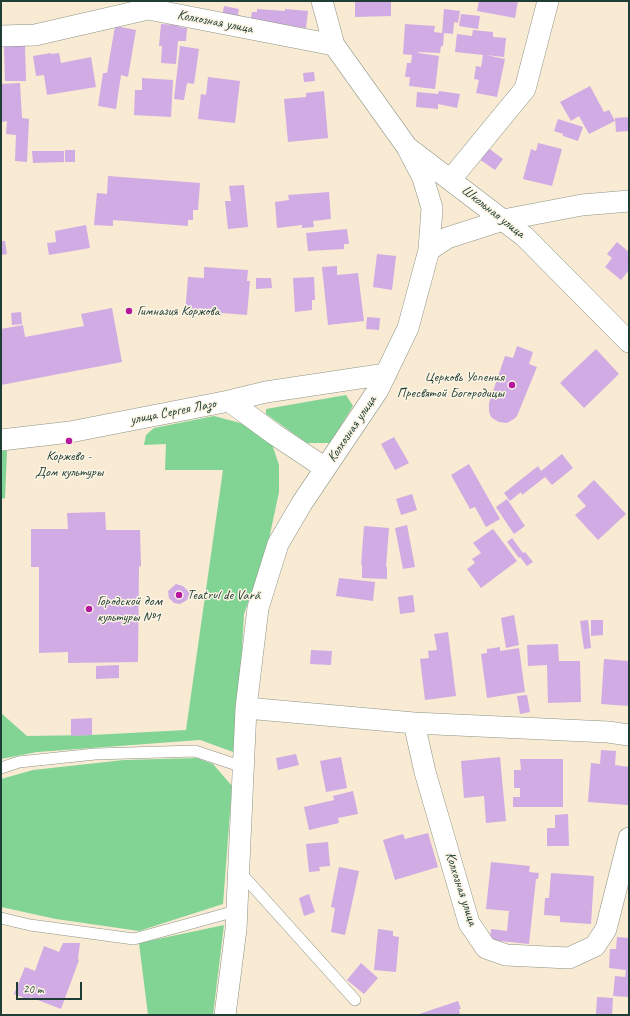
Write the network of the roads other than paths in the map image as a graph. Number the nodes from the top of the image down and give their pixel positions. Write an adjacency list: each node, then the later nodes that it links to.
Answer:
1 (322, 1): 4 (street, Колхозная улица)
2 (548, 1): 6 (street, Школьная улица)
3 (1, 36): 4 (street, Колхозная улица)
4 (334, 46): 5 (street, Колхозная улица)
5 (407, 147): 6 (street, Колхозная улица); 9 (street, Колхозная улица)
6 (451, 179): 8 (street, Школьная улица)
7 (629, 201): 8 (street)
8 (503, 220): 9 (street); 10 (street, Школьная улица)
9 (428, 250): 11 (street, Колхозная улица)
10 (629, 342)
11 (386, 374): 12 (street); 14 (street, Колхозная улица)
12 (229, 401): 13 (street, улица Сергея Лазо); 14 (street, улица Сергея Лазо)
13 (1, 440)
14 (325, 468): 15 (street, Колхозная улица)
15 (246, 708): 16 (street); 18 (street, Колхозная улица)
16 (414, 723): 17 (street); 20 (street, Колхозная улица)
17 (629, 735)
18 (243, 767): 19 (lane); 21 (street, Колхозная улица)
19 (1, 768)
20 (629, 838)
21 (238, 871): 22 (street, Колхозная улица); 24 (lane)
22 (236, 911): 23 (lane); 25 (street, Колхозная улица)
23 (1, 918)
24 (355, 1000)
25 (225, 1015)

